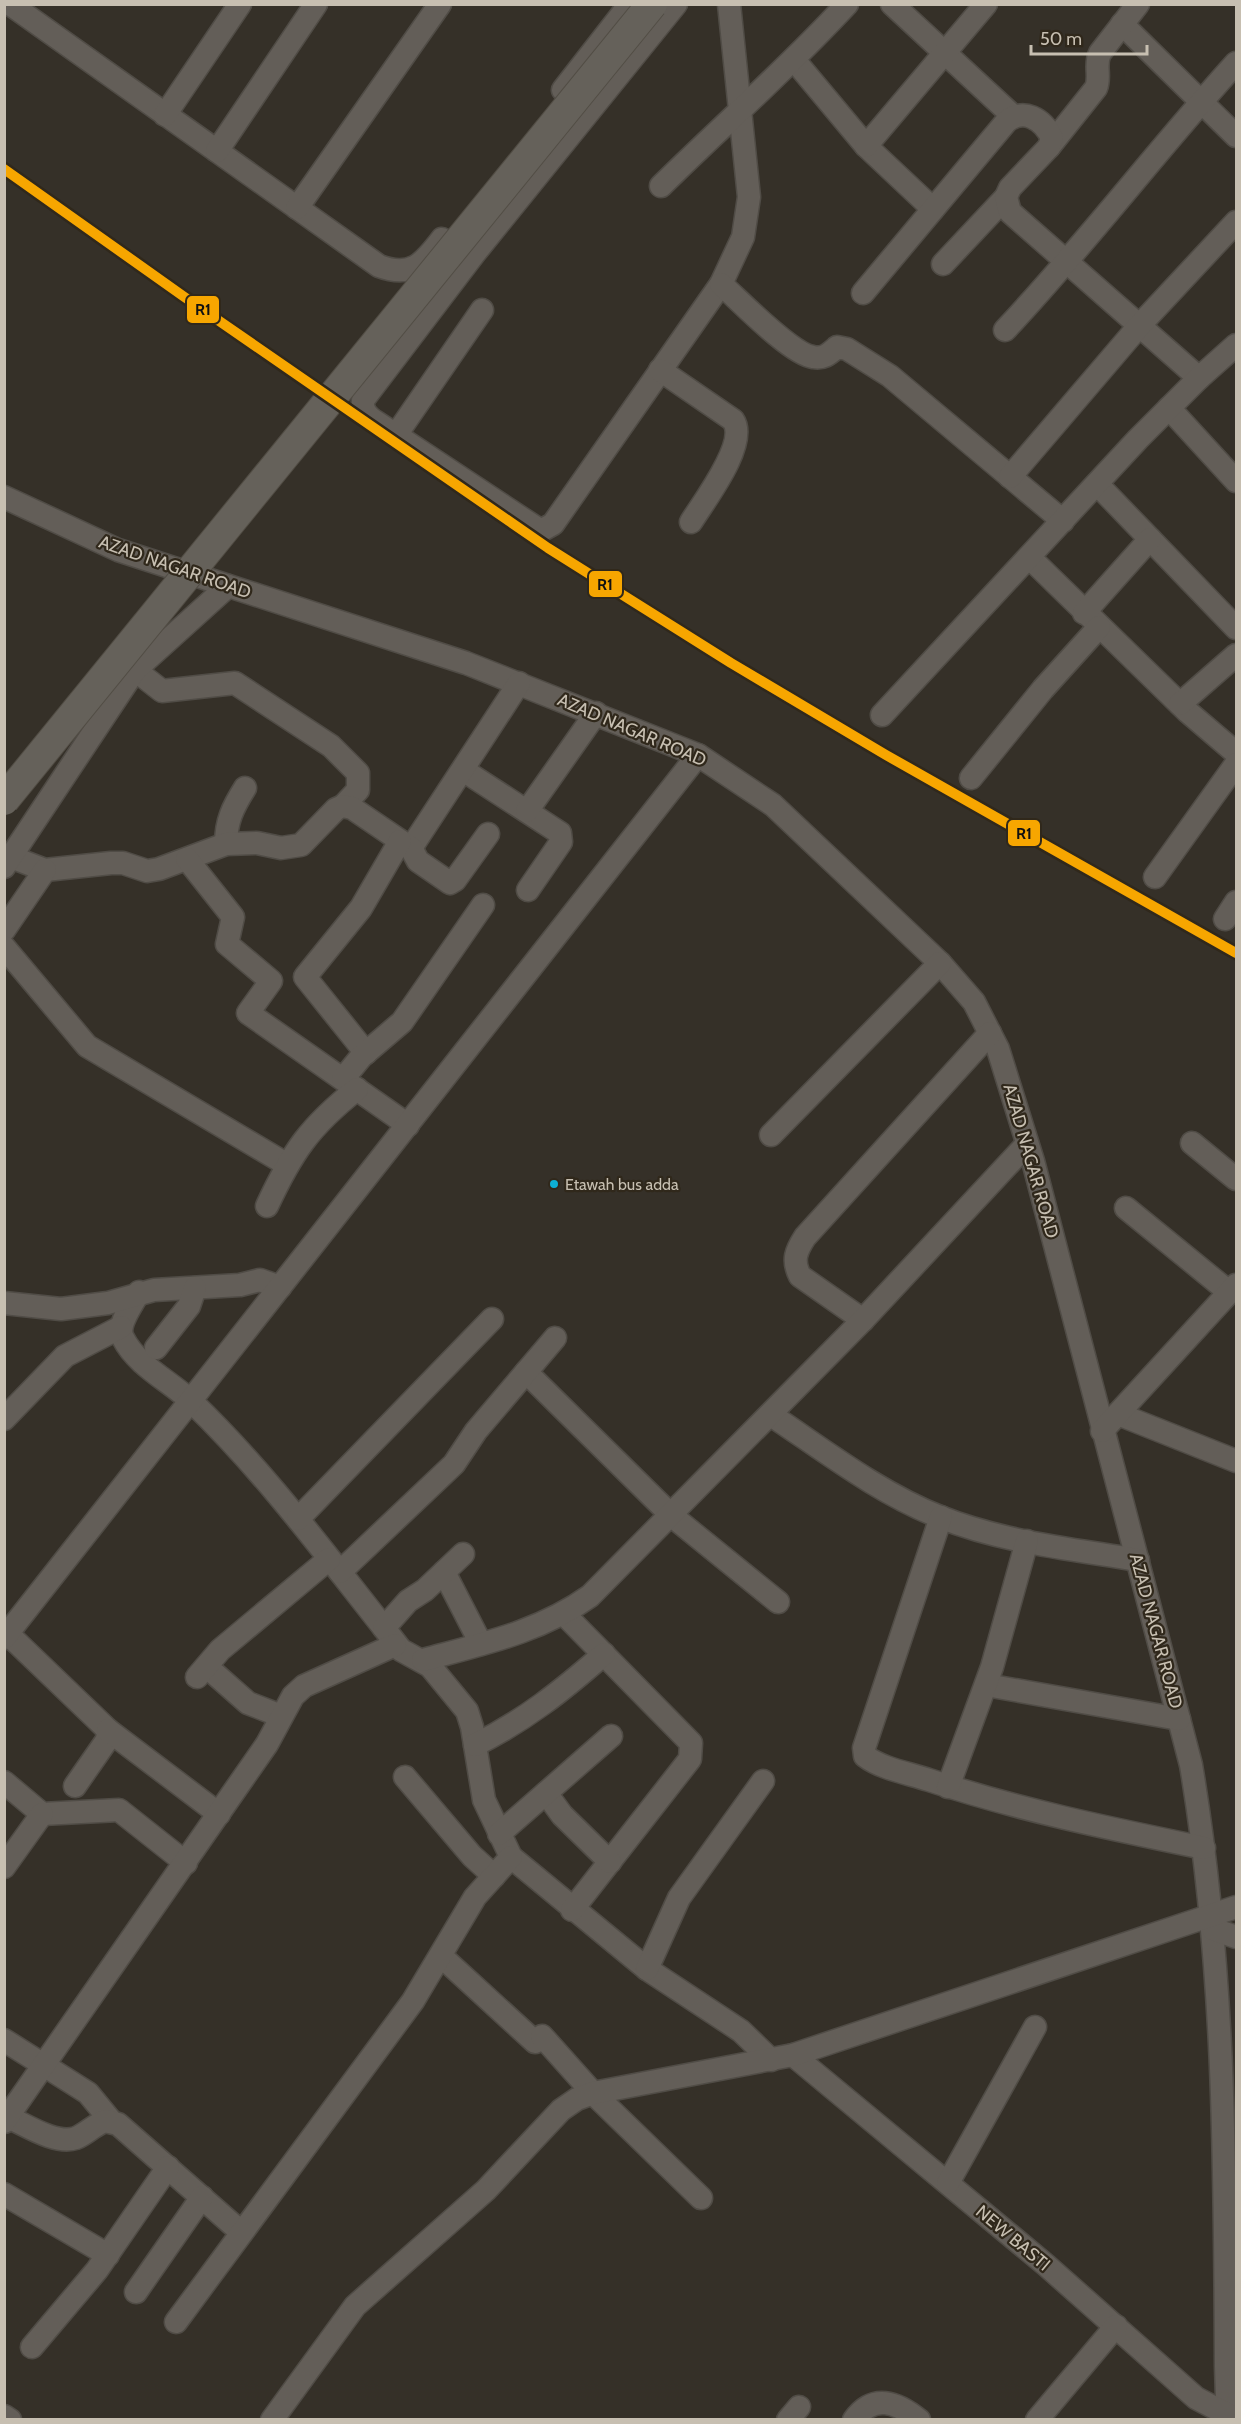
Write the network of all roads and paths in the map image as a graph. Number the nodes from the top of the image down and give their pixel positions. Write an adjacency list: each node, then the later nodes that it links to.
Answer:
1 (10, 4): 19 (street)
2 (240, 4): 19 (street)
3 (316, 4): 24 (street)
4 (440, 4): 27 (street)
5 (630, 4): 27 (street)
6 (652, 4): 65 (main road, bridge)
7 (676, 4): 41 (street)
8 (729, 4): 18 (street)
9 (847, 4): 15 (street)
10 (892, 4): 14 (street)
11 (986, 4): 14 (street)
12 (1138, 4): 13 (street)
13 (1122, 24): 17 (street); 23 (street)
14 (944, 55): 20 (street); 22 (street)
15 (795, 61): 18 (street); 22 (street)
16 (1236, 63): 17 (street)
17 (1201, 102): 21 (street); 30 (street)
18 (740, 108): 25 (street); 32 (street)
19 (165, 115): 24 (street)
20 (1013, 116): 23 (street); 28 (street)
21 (1236, 136)
22 (866, 146): 28 (street)
23 (1049, 147): 26 (street)
24 (217, 151): 27 (street)
25 (661, 186)
26 (1006, 197): 30 (street); 31 (street)
27 (297, 208)
28 (933, 209): 33 (street)
29 (1236, 222): 35 (street)
30 (1068, 262): 35 (street); 36 (street)
31 (943, 264)
32 (721, 284): 38 (street); 42 (street)
33 (863, 293)
34 (482, 310): 41 (street)
35 (1139, 326): 39 (street); 42 (street)
36 (1005, 330)
37 (1236, 345): 39 (street)
38 (660, 370): 41 (street); 47 (street)
39 (1199, 378): 40 (street)
40 (1169, 408): 43 (street); 44 (street)
41 (396, 435)
42 (1010, 477): 46 (street)
43 (1236, 481)
44 (1097, 484): 46 (street); 48 (street)
45 (4, 497): 50 (street, AZAD NAGAR ROAD)
46 (1063, 521): 49 (street)
47 (691, 522)
48 (1150, 539): 51 (street); 52 (street)
49 (1029, 557): 51 (street); 58 (street)
50 (228, 586): 54 (street); 55 (street, AZAD NAGAR ROAD)
51 (1091, 620): 56 (street); 63 (street)
52 (1236, 628)
53 (1236, 655): 56 (street)
54 (135, 670): 66 (street); 72 (street)
55 (519, 683): 57 (street, AZAD NAGAR ROAD); 62 (street)
56 (1180, 704): 59 (street)
57 (596, 713): 60 (street, AZAD NAGAR ROAD); 67 (street)
58 (882, 715)
59 (1236, 753)
60 (698, 755): 79 (street, AZAD NAGAR ROAD); 83 (street)
61 (1236, 764): 74 (street)
62 (463, 770): 67 (street); 70 (street)
63 (971, 778)
64 (245, 788): 69 (street)
65 (4, 800)
66 (343, 806): 69 (street); 70 (street)
67 (527, 811): 75 (street)
68 (488, 834): 70 (street)
69 (226, 844): 71 (street)
70 (406, 844): 81 (street)
71 (187, 859): 73 (street); 82 (street)
72 (8, 862): 73 (street)
73 (45, 870): 77 (street)
74 (1155, 877)
75 (528, 890)
76 (483, 905): 81 (street)
77 (4, 930)
78 (4, 947): 87 (street)
79 (940, 963): 80 (street, AZAD NAGAR ROAD); 84 (street)
80 (990, 1033): 86 (street, AZAD NAGAR ROAD); 97 (street)
81 (366, 1053): 82 (street)
82 (350, 1084): 83 (street); 87 (street)
83 (408, 1125): 91 (street)
84 (771, 1135)
85 (1192, 1143): 88 (street)
86 (1028, 1144): 97 (street); 106 (street, AZAD NAGAR ROAD)
87 (286, 1164): 89 (street)
88 (1236, 1179)
89 (267, 1206)
90 (1126, 1208): 93 (street)
91 (280, 1287): 92 (street); 102 (street)
92 (195, 1288): 94 (street); 100 (street)
93 (1233, 1289): 103 (street)
94 (139, 1292): 95 (street); 98 (street)
95 (4, 1303)
96 (492, 1319): 110 (street)
97 (863, 1320): 104 (street)
98 (121, 1327): 102 (street); 105 (street)
99 (555, 1338): 101 (street)
100 (156, 1348)
101 (526, 1372): 108 (street); 114 (street)
102 (191, 1401): 110 (street); 118 (street)
103 (1118, 1414): 106 (street); 107 (street)
104 (771, 1415): 108 (street); 109 (street)
105 (4, 1419)
106 (1102, 1431): 113 (street, AZAD NAGAR ROAD)
107 (1236, 1461)
108 (672, 1516): 116 (street); 117 (street)
109 (941, 1517): 111 (street); 133 (street)
110 (298, 1519): 114 (street)
111 (1028, 1540): 113 (street); 123 (street)
112 (463, 1554): 115 (street)
113 (1138, 1560): 125 (street, AZAD NAGAR ROAD)
114 (335, 1566): 119 (street); 124 (street)
115 (444, 1572): 119 (street); 120 (street)
116 (778, 1602)
117 (565, 1615): 120 (street); 121 (street)
118 (6, 1636): 126 (street)
119 (389, 1636): 122 (street); 124 (street)
120 (481, 1644): 122 (street)
121 (604, 1654): 128 (street); 140 (street)
122 (423, 1660): 128 (street)
123 (986, 1684): 125 (street); 133 (street)
124 (281, 1716): 136 (street)
125 (1179, 1719): 138 (street, AZAD NAGAR ROAD)
126 (108, 1730): 132 (street); 136 (street)
127 (611, 1736): 134 (street)
128 (475, 1745): 137 (street)
129 (405, 1777): 143 (street)
130 (763, 1781): 149 (street)
131 (4, 1782): 135 (street)
132 (75, 1786)
133 (948, 1787): 138 (street)
134 (546, 1793): 137 (street); 140 (street)
135 (42, 1814): 141 (street); 142 (street)
136 (219, 1814): 141 (street)
137 (499, 1834): 139 (street)
138 (1204, 1848): 146 (street, AZAD NAGAR ROAD)
139 (511, 1857): 143 (street); 145 (street)
140 (610, 1862): 145 (street)
141 (186, 1863): 154 (street)
142 (4, 1867)
143 (494, 1876): 148 (street)
144 (1236, 1906): 146 (street)
145 (572, 1910): 149 (street)
146 (1213, 1922): 147 (street); 152 (street); 170 (street, AZAD NAGAR ROAD)
147 (1236, 1937)
148 (441, 1956): 155 (street); 163 (street)
149 (646, 1969): 153 (street)
150 (1035, 2027): 159 (street)
151 (4, 2040): 154 (street)
152 (793, 2055): 153 (street); 159 (street, NEW BASTI)
153 (771, 2060): 155 (street)
154 (43, 2066): 156 (street); 157 (street)
155 (593, 2093): 162 (street); 171 (street)
156 (6, 2120): 157 (street)
157 (111, 2121): 158 (street)
158 (168, 2167): 161 (street); 164 (street)
159 (948, 2183): 167 (street, NEW BASTI)
160 (4, 2194): 164 (street)
161 (202, 2197): 163 (street); 165 (street)
162 (701, 2198)
163 (241, 2232): 166 (street)
164 (108, 2255): 168 (street)
165 (136, 2292)
166 (176, 2322)
167 (1116, 2326): 169 (street, NEW BASTI); 174 (street)
168 (32, 2347)
169 (1205, 2413): 170 (street, NEW BASTI)
170 (1234, 2419)
171 (272, 2420)
172 (854, 2420): 173 (street)
173 (919, 2420)
174 (1037, 2420)

